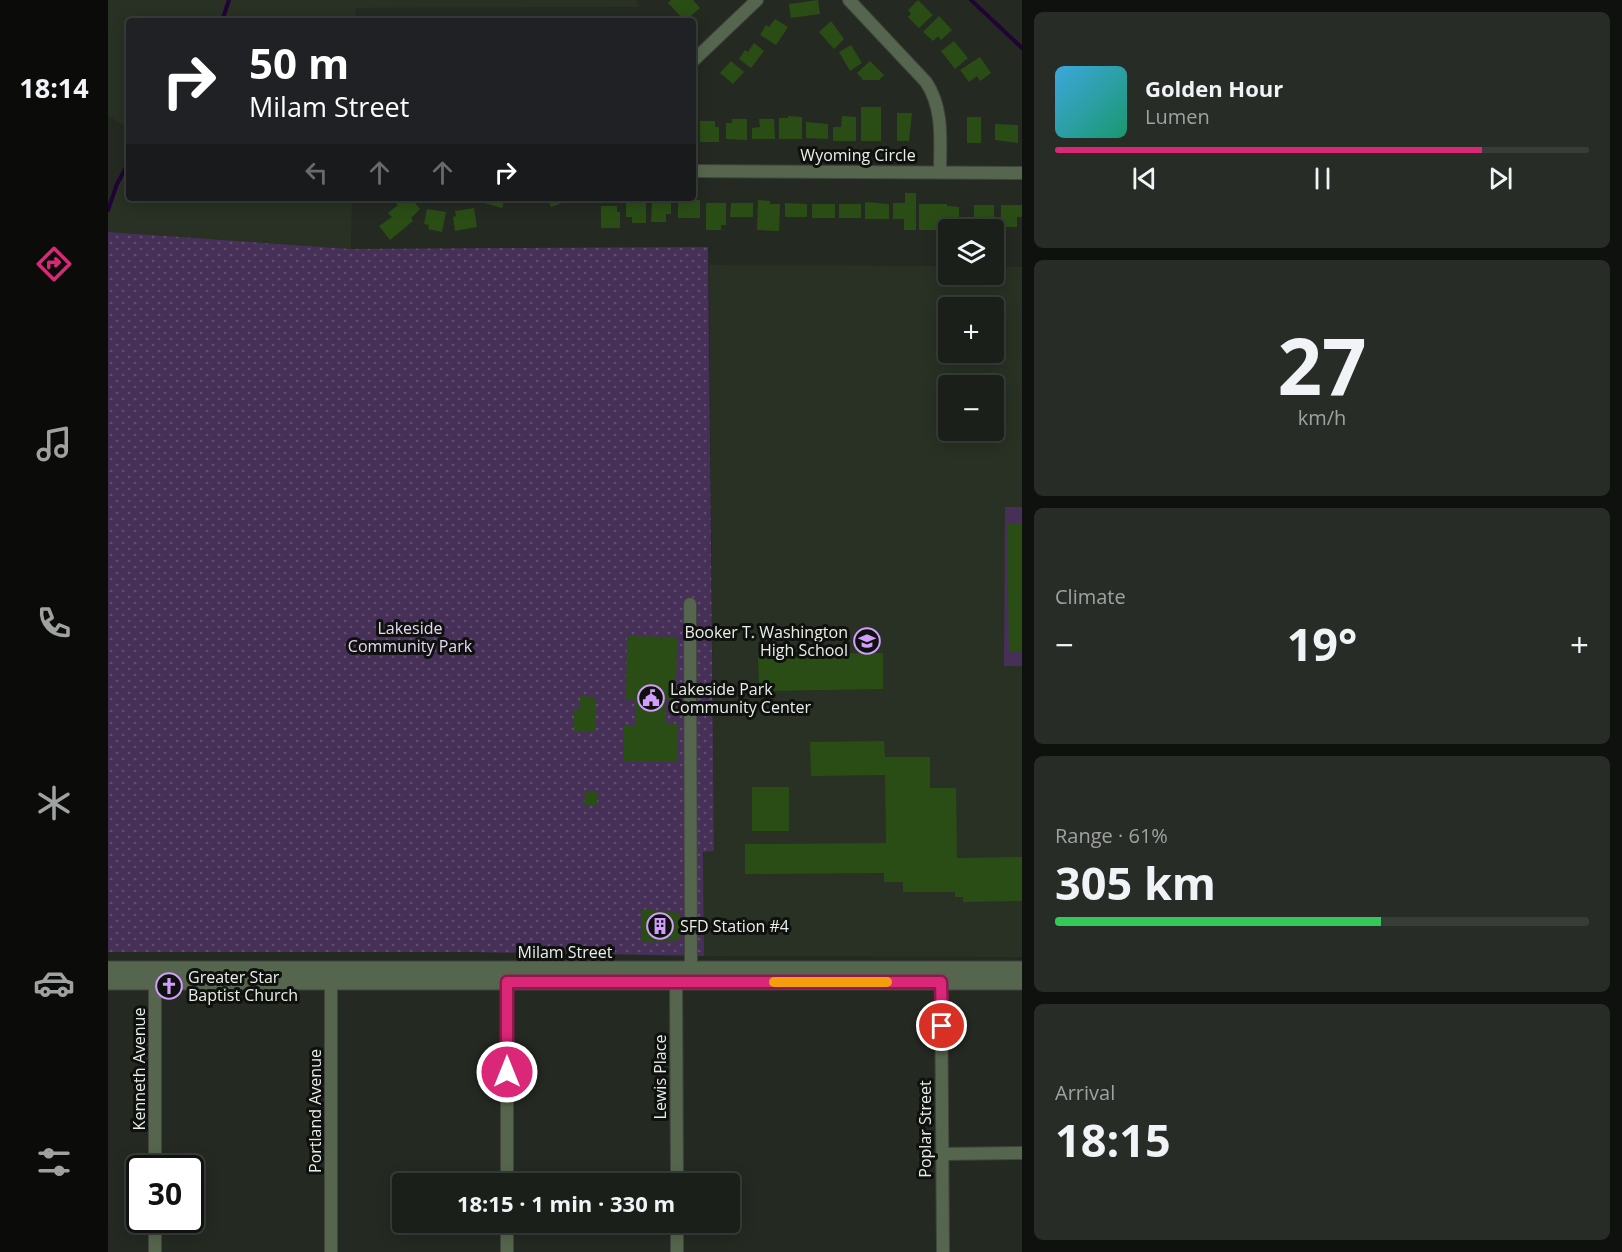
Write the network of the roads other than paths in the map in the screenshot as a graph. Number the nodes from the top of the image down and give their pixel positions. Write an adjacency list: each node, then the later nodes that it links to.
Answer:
1 (757, 0): 3 (street)
2 (849, 0): 5 (street)
3 (696, 58)
4 (696, 171): 5 (street, Wyoming Circle)
5 (940, 172): 6 (street, Wyoming Circle)
6 (1022, 173)
7 (690, 604): 10 (street, Lewis Place)
8 (108, 969): 12 (street, Milam Street)
9 (1022, 969): 11 (street, Milam Street)
10 (681, 974): 11 (street, Milam Street); 14 (street, Milam Street); 21 (street, Lewis Place)
11 (941, 975): 16 (street, Milam Street); 18 (street, Poplar Street)
12 (155, 976): 13 (street, Milam Street); 15 (street, Milam Street); 19 (street, Kenneth Avenue)
13 (331, 976): 14 (street, Milam Street); 26 (street, Portland Avenue)
14 (507, 976): 20 (street)
15 (108, 982)
16 (1022, 982)
17 (1022, 1153): 18 (street)
18 (942, 1154): 29 (street, Poplar Street)
19 (155, 1155)
20 (507, 1173)
21 (677, 1173)
22 (155, 1233): 25 (street)
23 (507, 1233): 27 (street)
24 (677, 1233): 28 (street)
25 (155, 1252)
26 (331, 1252)
27 (507, 1252)
28 (677, 1252)
29 (943, 1252)

